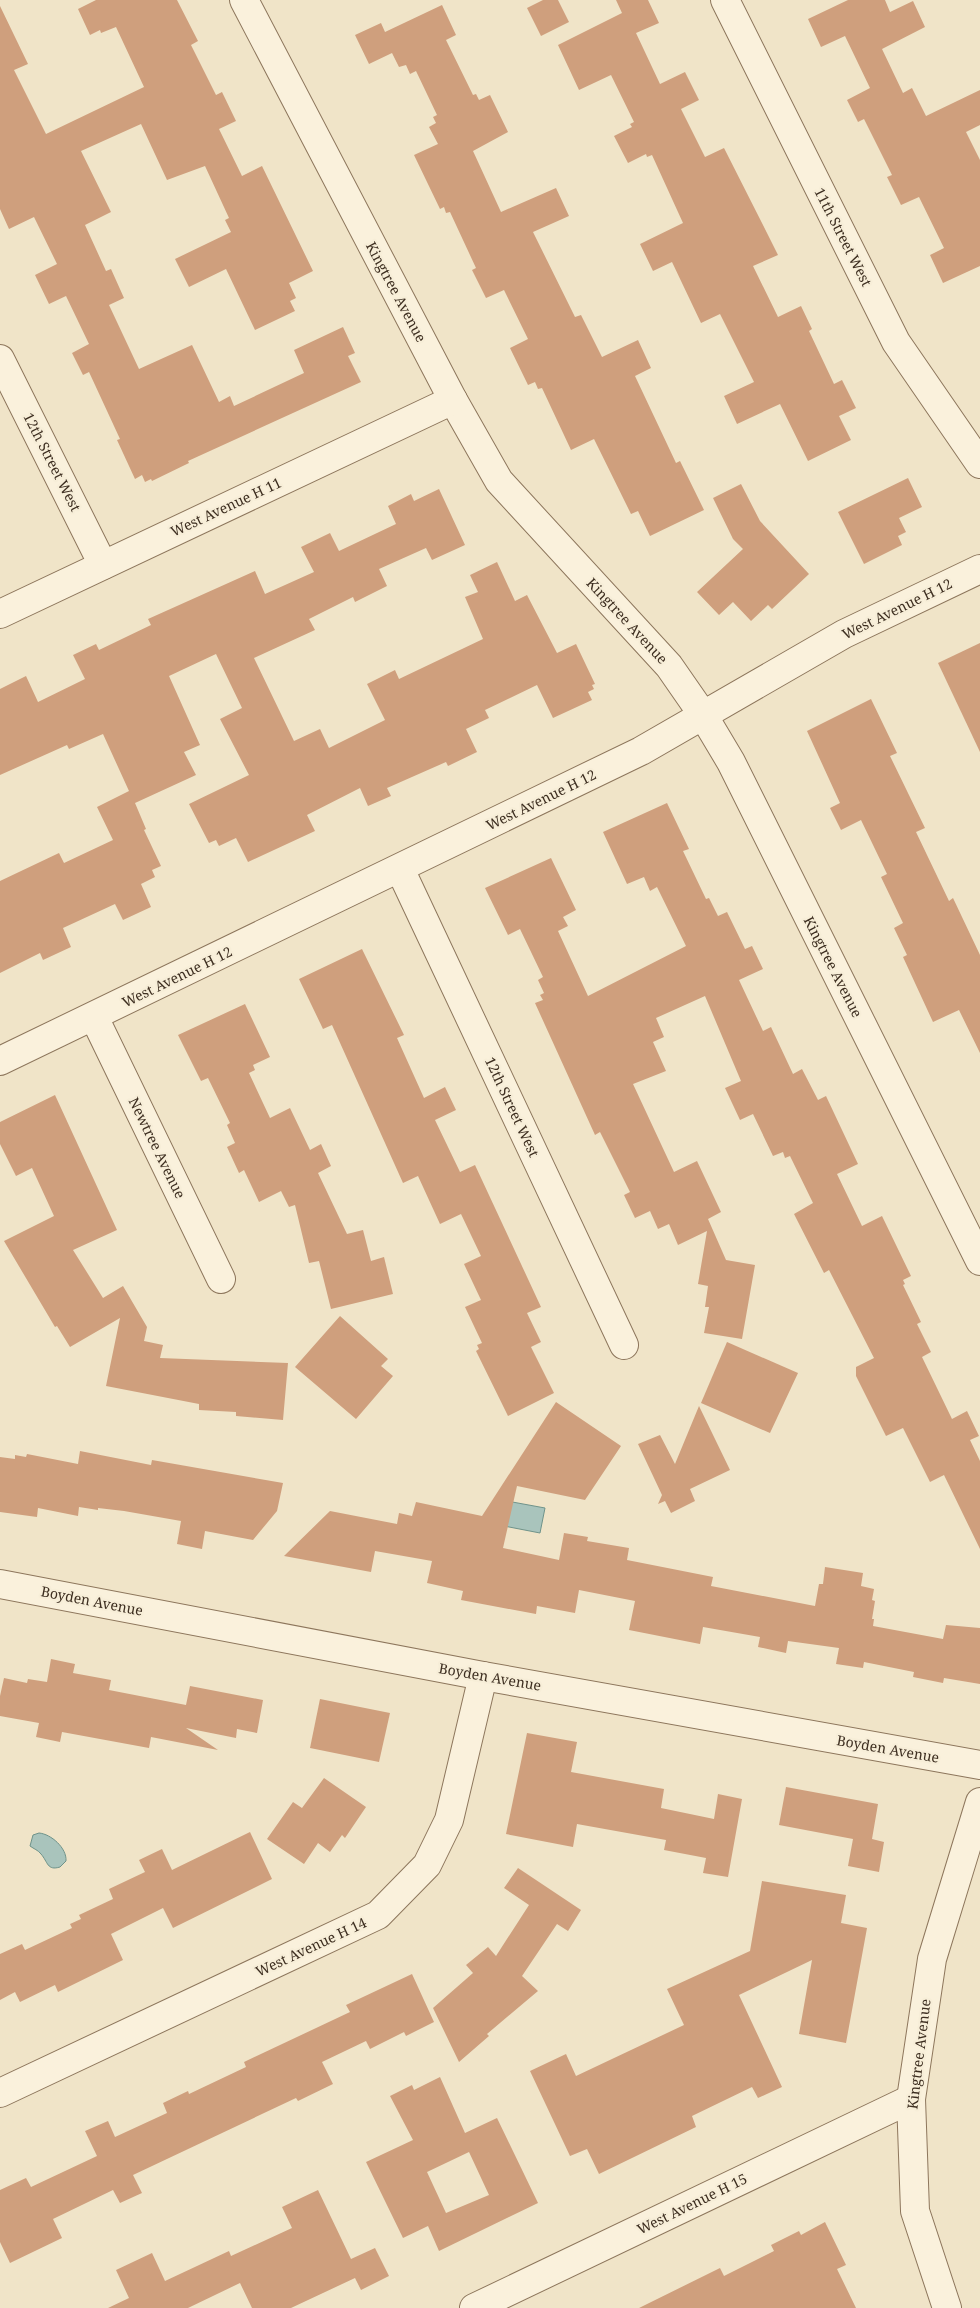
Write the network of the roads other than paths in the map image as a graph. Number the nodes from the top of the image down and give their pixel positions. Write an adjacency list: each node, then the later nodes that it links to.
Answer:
1 (244, 0): 4 (street, Kingtree Avenue)
2 (724, 0): 5 (street, 11th Street West)
3 (0, 359): 6 (street, 12th Street West)
4 (453, 400): 6 (street, West Avenue H 11); 9 (street, Kingtree Avenue)
5 (980, 464)
6 (103, 565): 8 (street, West Avenue H 11)
7 (980, 569): 9 (street, West Avenue H 12)
8 (0, 614)
9 (702, 715): 10 (street, West Avenue H 12); 13 (street, Kingtree Avenue)
10 (400, 869): 11 (street, West Avenue H 12); 15 (street, 12th Street West)
11 (94, 1017): 12 (street, West Avenue H 12); 14 (street, Newtree Avenue)
12 (0, 1061)
13 (980, 1261)
14 (221, 1279)
15 (624, 1345)
16 (0, 1584): 17 (street, Boyden Avenue)
17 (483, 1676): 18 (street, Boyden Avenue); 20 (street, West Avenue H 14)
18 (980, 1766)
19 (980, 1802): 21 (street, Kingtree Avenue)
20 (0, 2093)
21 (911, 2099): 22 (street, West Avenue H 15); 23 (street, Kingtree Avenue)
22 (474, 2308)
23 (947, 2308)

